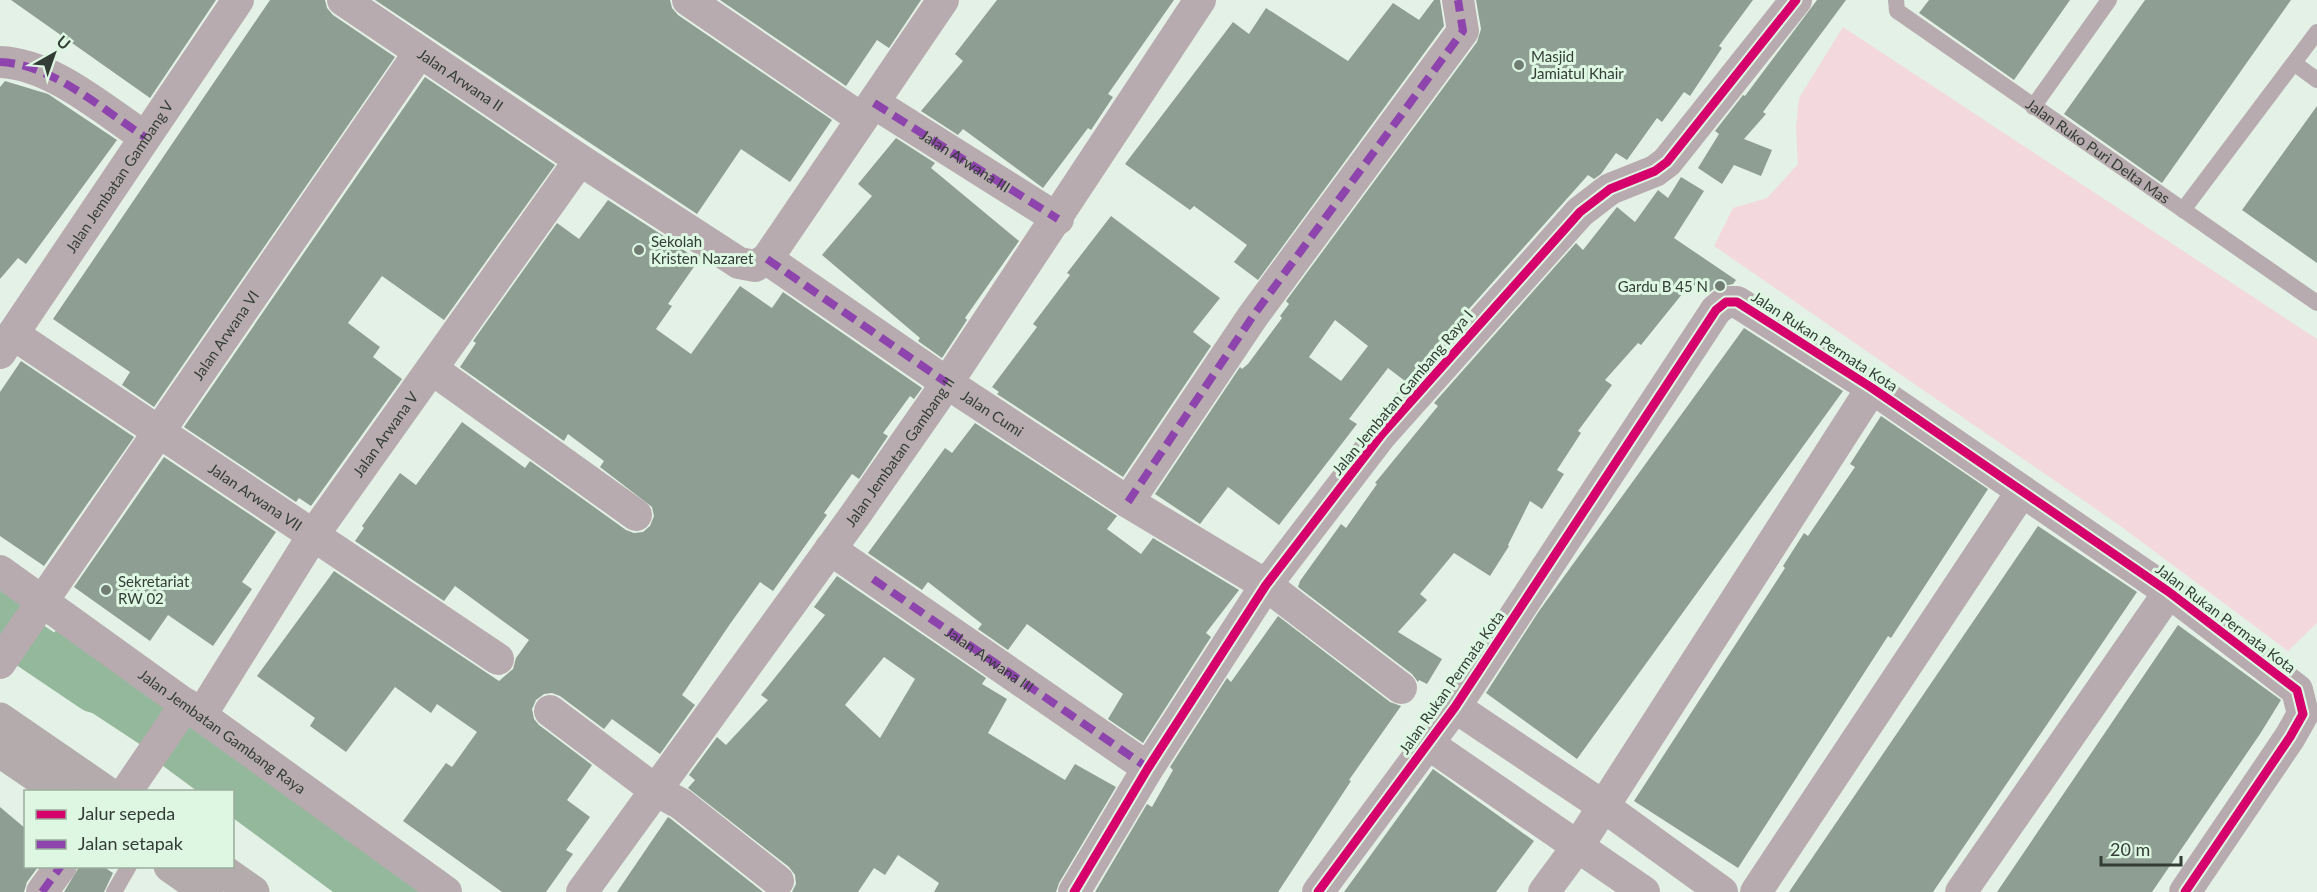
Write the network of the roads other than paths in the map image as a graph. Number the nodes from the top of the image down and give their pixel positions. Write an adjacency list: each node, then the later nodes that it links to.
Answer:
1 (238, 0): 17 (street, Jalan Jembatan Gambang V)
2 (343, 0): 11 (street, Jalan Arwana II)
3 (688, 0): 16 (street, Jalan Arwana III)
4 (1200, 0): 20 (street, Jalan Jembatan Gambang II)
5 (1458, 0): 29 (street)
6 (1796, 0): 34 (street, Jalan Jembatan Gambang Raya I)
7 (1896, 0): 15 (lane)
8 (2109, 0): 15 (lane, Jalan Ruko Puri Delta Mas)
9 (940, 1): 16 (street)
10 (2317, 32): 13 (lane, Jalan Ruko Puri Delta Mas)
11 (419, 53): 18 (street, Jalan Arwana II); 27 (street, Jalan Arwana VI)
12 (0, 62): 17 (street)
13 (2294, 63): 14 (lane); 19 (lane, Jalan Ruko Puri Delta Mas)
14 (2317, 80)
15 (2033, 107): 19 (lane, Jalan Ruko Puri Delta Mas)
16 (868, 111): 20 (street, Jalan Arwana III); 21 (street)
17 (145, 137): 23 (street, Jalan Jembatan Gambang V)
18 (580, 160): 21 (street); 24 (street, Jalan Arwana V)
19 (2183, 210): 22 (lane, Jalan Ruko Puri Delta Mas)
20 (1058, 219): 25 (street, Jalan Jembatan Gambang II)
21 (767, 259): 25 (street, Jalan Cumi)
22 (2317, 303)
23 (7, 344): 27 (street, Jalan Arwana VII)
24 (432, 369): 30 (street); 31 (street, Jalan Arwana V)
25 (947, 383): 29 (street, Jalan Cumi); 32 (street, Jalan Jembatan Gambang II)
26 (1872, 388): 28 (street, Jalan Rukan Permata Kota); 40 (street, Jalan Rukan Permata Kota); 50 (street, Jalan Rukan Permata Kota)
27 (159, 433): 31 (street, Jalan Arwana VII); 36 (street, Jalan Arwana VI)
28 (2022, 491): 35 (street, Jalan Rukan Permata Kota); 68 (street)
29 (1128, 502): 34 (street, Jalan Cumi)
30 (636, 515)
31 (314, 534): 37 (street, Jalan Arwana VII); 42 (street, Jalan Arwana V)
32 (830, 549): 46 (street, Jalan Arwana III); 49 (street, Jalan Jembatan Gambang II)
33 (0, 571): 36 (street, Jalan Jembatan Gambang Raya)
34 (1266, 585): 39 (street, Jalan Cumi); 46 (street, Jalan Jembatan Gambang Raya I)
35 (2169, 592): 69 (street, Jalan Rukan Permata Kota); 70 (street, Jalan Rukan Permata Kota)
36 (37, 610): 38 (street, Jalan Arwana VI); 42 (street, Jalan Jembatan Gambang Raya)
37 (498, 659)
38 (2, 660)
39 (1401, 688)
40 (1455, 707): 44 (street, Jalan Rukan Permata Kota); 50 (street, Jalan Rukan Permata Kota)
41 (550, 711): 49 (street)
42 (187, 714): 48 (street, Jalan Arwana V); 61 (street, Jalan Jembatan Gambang Raya)
43 (0, 719): 48 (main road)
44 (1427, 742): 51 (street, Jalan Rukan Permata Kota); 64 (street, Jalan Rukan Permata Kota)
45 (0, 751): 47 (main road)
46 (1148, 768): 63 (street, Jalan Jembatan Gambang Raya I)
47 (57, 790)
48 (120, 790)
49 (655, 790): 56 (street); 62 (street, Jalan Jembatan Gambang II)
50 (1603, 806): 51 (street, Jalan Rukan Permata Kota); 67 (street, Jalan Rukan Permata Kota)
51 (1578, 846): 65 (street, Jalan Rukan Permata Kota); 66 (street, Jalan Rukan Permata Kota)
52 (60, 868): 57 (street)
53 (128, 868): 58 (lane)
54 (171, 868): 59 (main road)
55 (217, 868): 60 (main road)
56 (778, 881)
57 (42, 892)
58 (114, 892)
59 (207, 892)
60 (253, 892)
61 (446, 892)
62 (582, 892)
63 (1074, 892)
64 (1318, 892)
65 (1544, 892)
66 (1644, 892)
67 (1722, 892)
68 (1756, 892)
69 (1961, 892)
70 (2185, 892)

